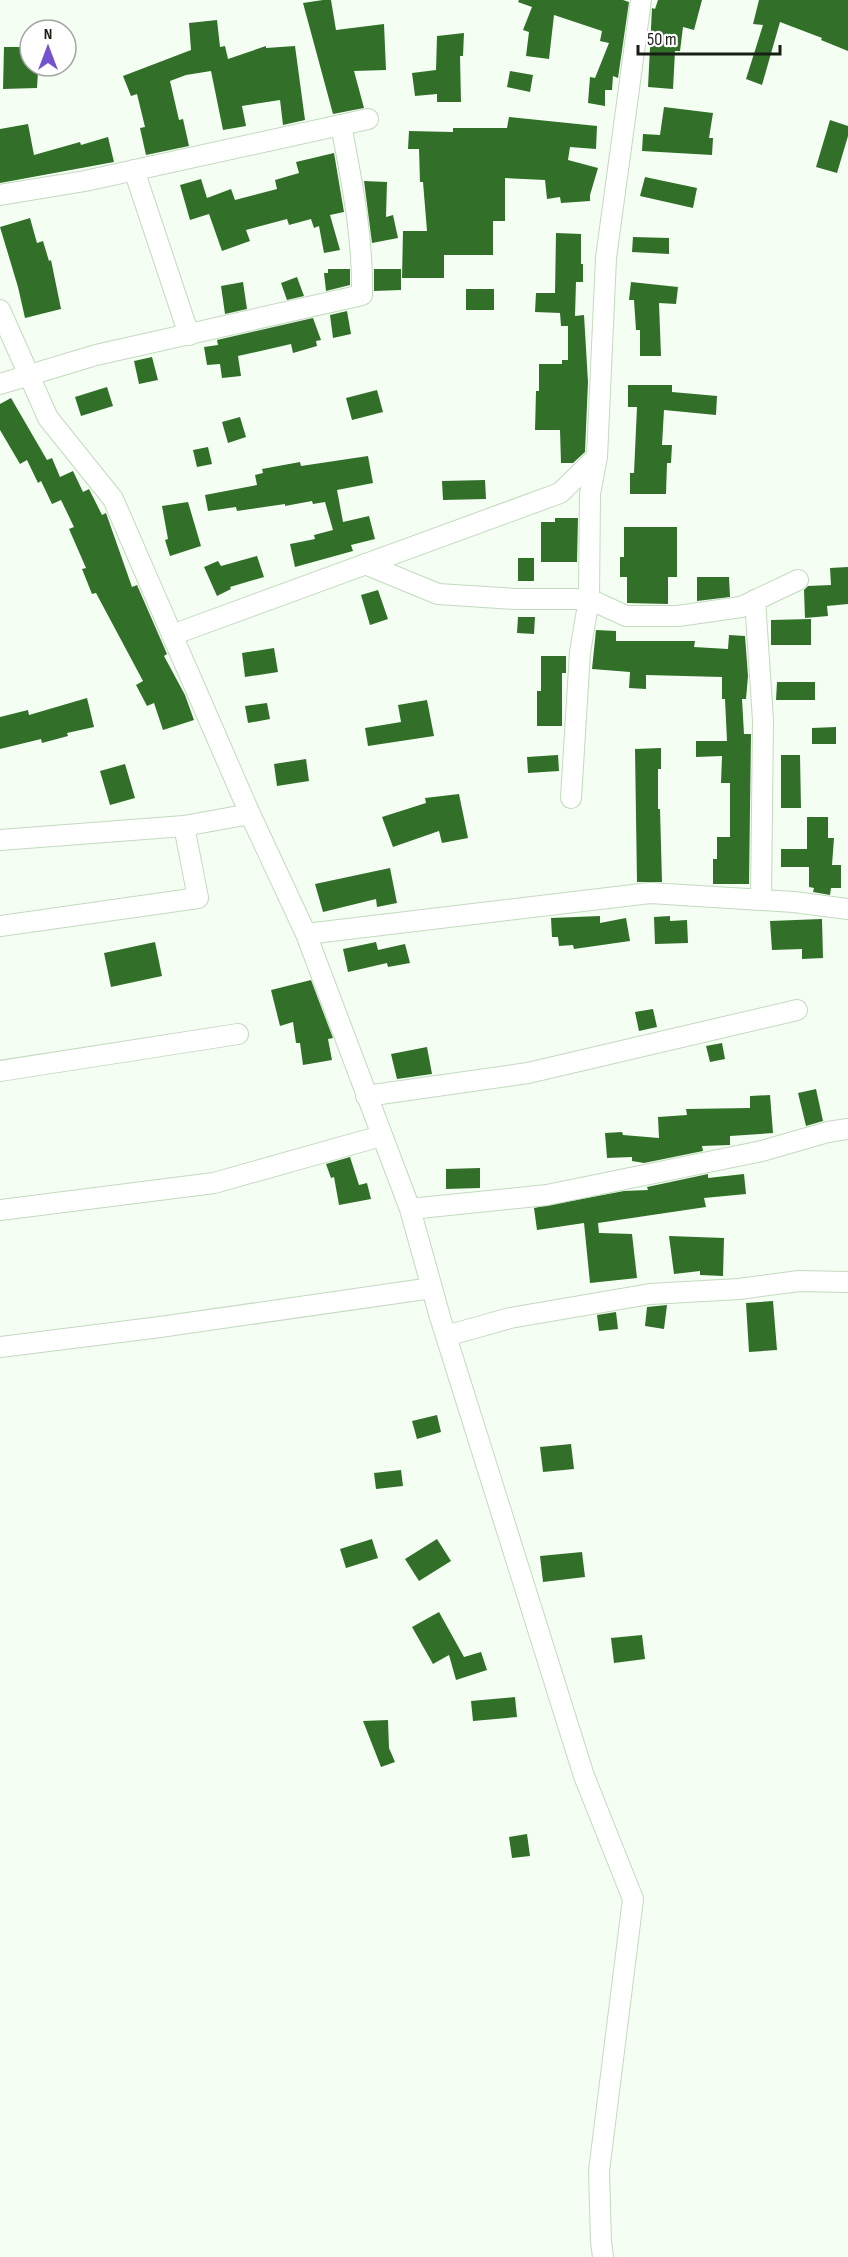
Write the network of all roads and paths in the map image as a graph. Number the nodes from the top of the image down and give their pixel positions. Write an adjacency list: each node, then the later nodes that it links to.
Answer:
1 (641, 0): 10 (street)
2 (368, 119): 3 (street)
3 (341, 125): 4 (street); 7 (street)
4 (134, 170): 5 (street); 7 (street)
5 (0, 195)
6 (0, 310): 8 (street)
7 (189, 335): 8 (street)
8 (29, 376): 9 (street); 15 (street)
9 (0, 384)
10 (597, 457): 11 (street); 13 (street)
11 (365, 564): 13 (street); 15 (street)
12 (798, 580): 14 (street)
13 (590, 599): 14 (street); 16 (street)
14 (755, 600): 20 (street)
15 (172, 635): 17 (street)
16 (571, 798)
17 (250, 814): 18 (street); 23 (street)
18 (184, 826): 19 (street); 22 (street)
19 (0, 840)
20 (761, 900): 21 (street); 23 (street)
21 (848, 909)
22 (0, 926)
23 (306, 934): 27 (street)
24 (797, 1010): 27 (street)
25 (238, 1034): 26 (street)
26 (0, 1071)
27 (366, 1096): 29 (street)
28 (848, 1129): 30 (street)
29 (381, 1136): 30 (street); 31 (street)
30 (410, 1209): 33 (street)
31 (0, 1210)
32 (848, 1282): 34 (street)
33 (432, 1288): 34 (street); 35 (street)
34 (446, 1336): 36 (street)
35 (0, 1347)
36 (603, 2257)

